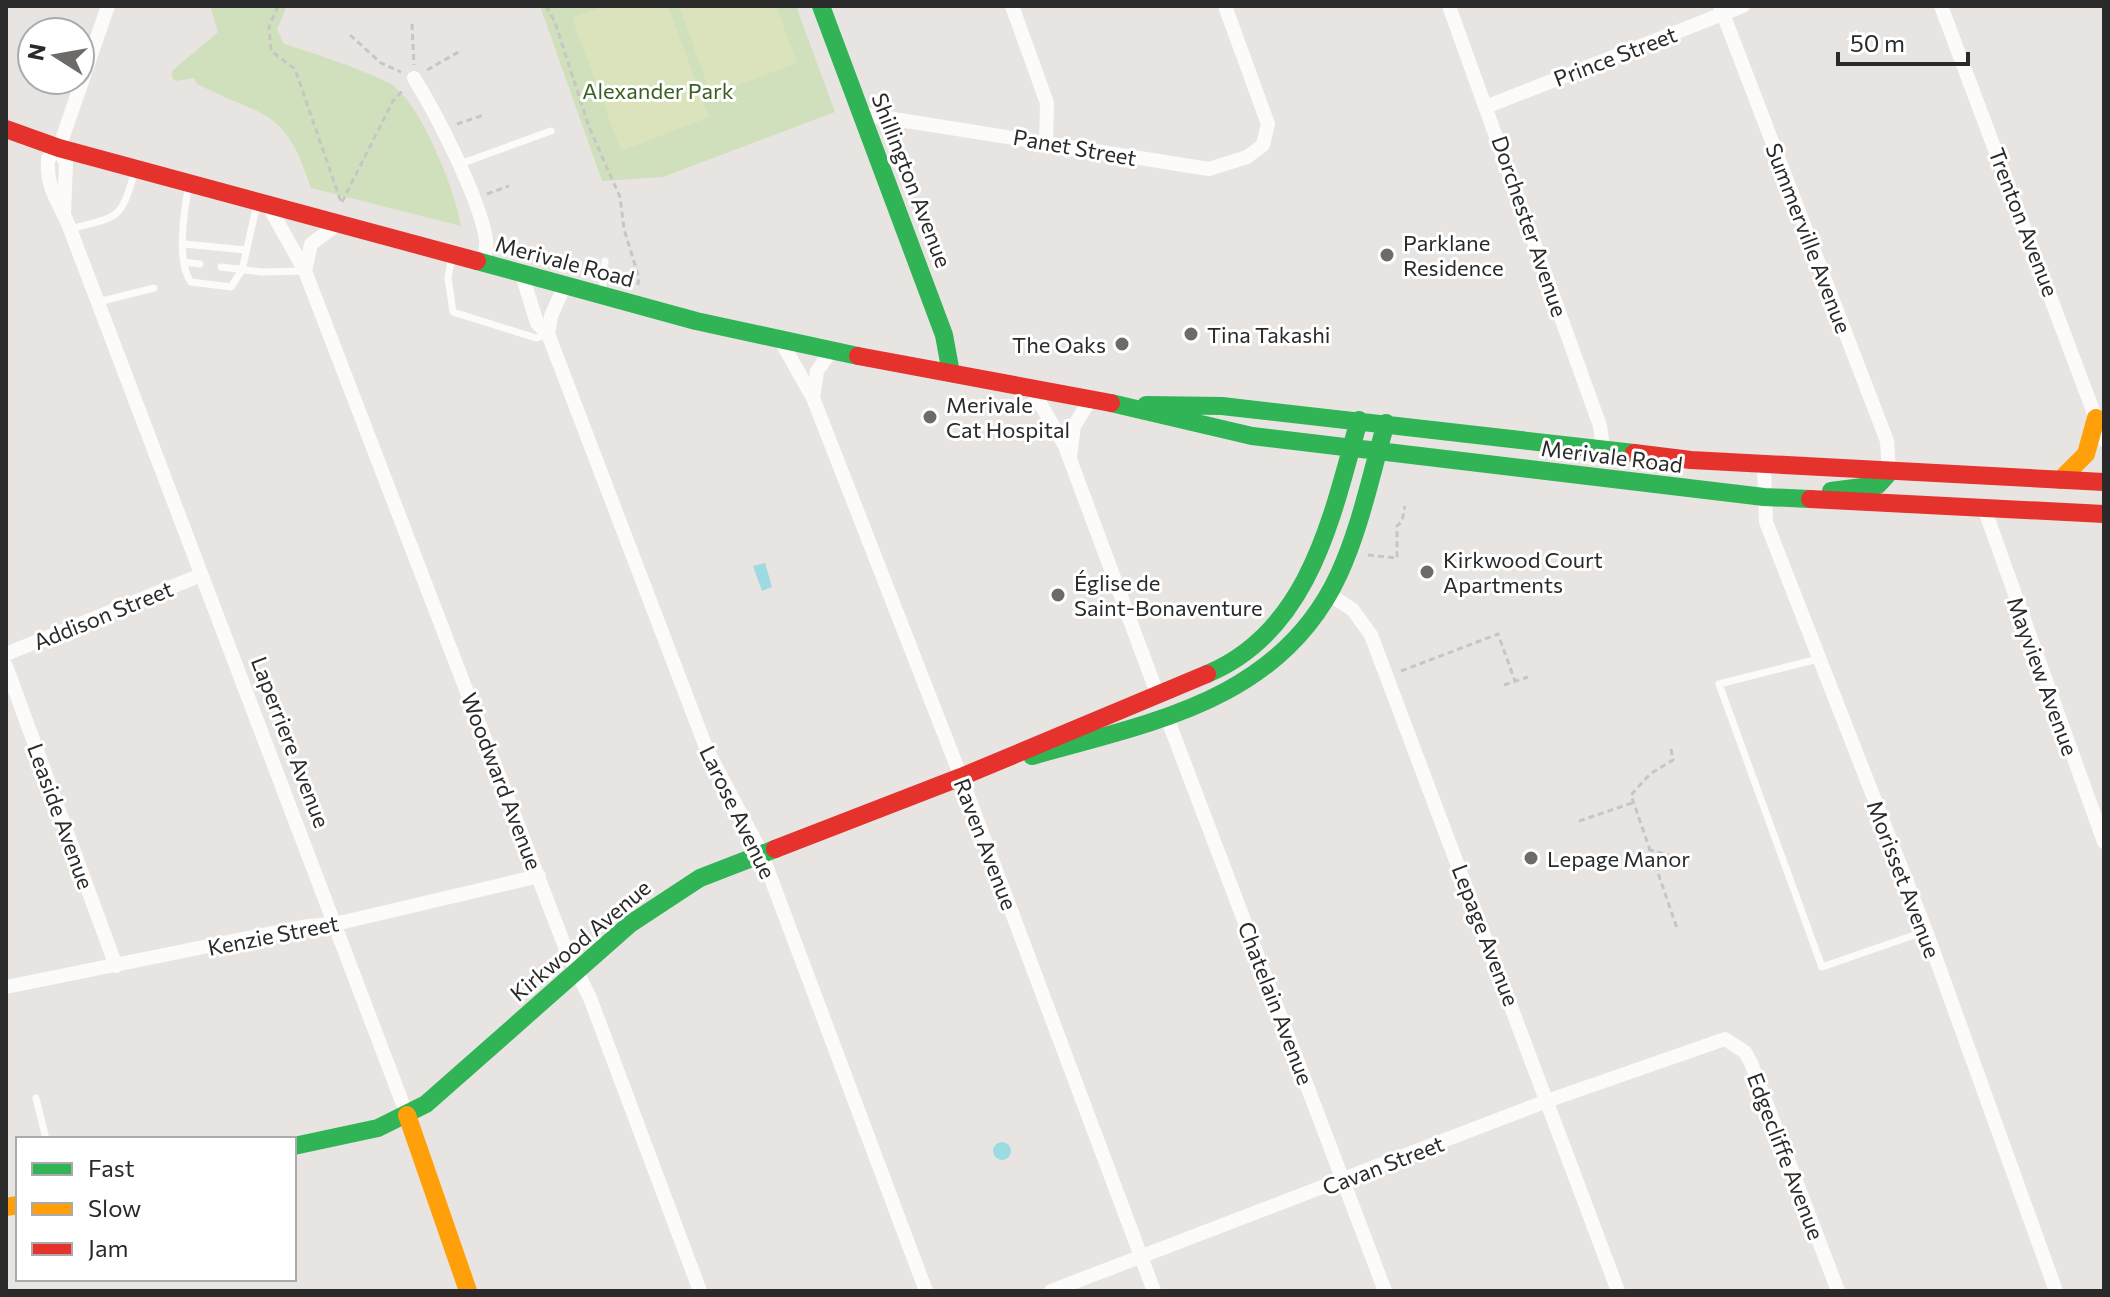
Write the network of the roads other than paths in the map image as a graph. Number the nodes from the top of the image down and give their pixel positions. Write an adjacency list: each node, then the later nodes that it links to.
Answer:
1 (108, 6): 15 (street)
2 (821, 6): 11 (main road, Shillington Avenue)
3 (1012, 6): 14 (street)
4 (1225, 6): 14 (street, Panet Street)
5 (1449, 6): 10 (street, Dorchester Avenue)
6 (1743, 6): 8 (street, Prince Street)
7 (1941, 6): 45 (street, Trenton Avenue)
8 (1721, 10): 10 (street, Prince Street); 54 (street, Summerville Avenue)
9 (414, 78): 16 (street)
10 (1488, 106): 49 (street, Dorchester Avenue)
11 (862, 114): 14 (street, Panet Street); 40 (main road, Shillington Avenue)
12 (6, 129): 15 (main road, Merivale Road)
13 (551, 131): 16 (lane)
14 (1046, 142)
15 (59, 148): 17 (main road, Merivale Road); 21 (street, Laperriere Avenue)
16 (458, 165): 28 (street)
17 (136, 169): 18 (main road, Merivale Road); 21 (lane)
18 (190, 183): 19 (main road, Merivale Road); 22 (lane)
19 (263, 203): 20 (main road, Merivale Road); 23 (lane); 31 (street, Woodward Avenue)
20 (338, 224): 24 (main road, Merivale Road); 31 (street)
21 (70, 229): 36 (street, Laperriere Avenue)
22 (184, 244): 23 (lane); 26 (lane)
23 (246, 250): 30 (lane)
24 (452, 255): 28 (main road, Merivale Road); 37 (lane)
25 (605, 261): 35 (lane)
26 (184, 262): 27 (lane); 30 (lane)
27 (200, 264)
28 (483, 264): 32 (main road, Merivale Road)
29 (221, 267): 30 (lane)
30 (242, 270): 31 (lane)
31 (305, 271): 70 (street, Woodward Avenue)
32 (522, 275): 33 (main road, Merivale Road); 37 (street, Larose Avenue)
33 (564, 287): 35 (main road, Merivale Road); 37 (street)
34 (154, 288): 36 (lane)
35 (601, 296): 38 (main road, Merivale Road)
36 (98, 302): 60 (street, Laperriere Avenue)
37 (548, 334): 69 (street, Larose Avenue)
38 (781, 341): 39 (main road, Merivale Road); 42 (street, Raven Avenue)
39 (832, 350): 40 (main road, Merivale Road); 42 (street)
40 (951, 373): 41 (main road, Merivale Road)
41 (1031, 388): 43 (main road, Merivale Road); 52 (street)
42 (813, 398): 67 (street, Raven Avenue)
43 (1090, 400): 44 (main road, Merivale Road); 52 (street)
44 (1119, 405): 46 (main road, Merivale Road); 50 (main road, Merivale Road)
45 (2096, 418): 48 (street, Trenton Avenue); 55 (main road)
46 (1359, 420): 47 (main road, Merivale Road); 50 (main road, Kirkwood Avenue)
47 (1386, 423): 49 (main road, Merivale Road); 51 (main road, Kirkwood Avenue)
48 (2104, 440)
49 (1603, 448): 53 (main road, Merivale Road)
50 (1350, 449): 51 (main road, Merivale Road); 65 (main road, Kirkwood Avenue)
51 (1378, 452): 57 (main road, Merivale Road); 61 (main road, Kirkwood Avenue)
52 (1070, 460): 65 (street)
53 (1764, 466): 54 (main road, Merivale Road); 57 (street, Morisset Avenue)
54 (1889, 473): 55 (main road, Merivale Road); 57 (main road)
55 (2060, 480): 56 (main road, Merivale Road)
56 (2104, 482)
57 (1764, 497): 58 (main road, Merivale Road); 63 (street, Morisset Avenue)
58 (1984, 508): 59 (main road, Merivale Road); 68 (street, Mayview Avenue)
59 (2104, 514)
60 (201, 575): 62 (street, Addison Street); 71 (street, Laperriere Avenue)
61 (1329, 594): 66 (main road, Kirkwood Avenue); 78 (street, Lepage Avenue)
62 (6, 654)
63 (1818, 659): 72 (street, Morisset Avenue); 72 (lane)
64 (6, 666): 73 (street, Leaside Avenue)
65 (1157, 693): 67 (main road, Kirkwood Avenue)
66 (1166, 715): 67 (main road, Kirkwood Avenue); 82 (street, Chatelain Avenue)
67 (961, 777): 69 (main road, Kirkwood Avenue); 83 (street, Raven Avenue)
68 (2104, 842)
69 (761, 852): 74 (main road, Kirkwood Avenue); 86 (street, Larose Avenue)
70 (539, 876): 71 (street, Kenzie Street); 74 (street, Woodward Avenue)
71 (335, 924): 73 (street, Kenzie Street); 79 (street, Laperriere Avenue)
72 (1926, 931): 92 (street, Morisset Avenue)
73 (116, 966): 75 (street, Kenzie Street)
74 (576, 973): 79 (main road, Kirkwood Avenue); 85 (street, Woodward Avenue)
75 (6, 987)
76 (1716, 1040): 78 (street, Cavan Street); 91 (street, Edgecliffe Avenue)
77 (36, 1098): 80 (lane)
78 (1547, 1101): 82 (street, Cavan Street); 90 (street, Lepage Avenue)
79 (407, 1115): 81 (main road, Kirkwood Avenue); 84 (main road, Laperriere Avenue)
80 (46, 1137)
81 (296, 1146)
82 (1345, 1180): 83 (street, Cavan Street); 89 (street, Chatelain Avenue)
83 (1142, 1257): 87 (street, Cavan Street); 88 (street, Raven Avenue)
84 (468, 1291)
85 (700, 1291)
86 (926, 1291)
87 (1051, 1291)
88 (1154, 1291)
89 (1385, 1291)
90 (1618, 1291)
91 (1838, 1291)
92 (2056, 1291)

